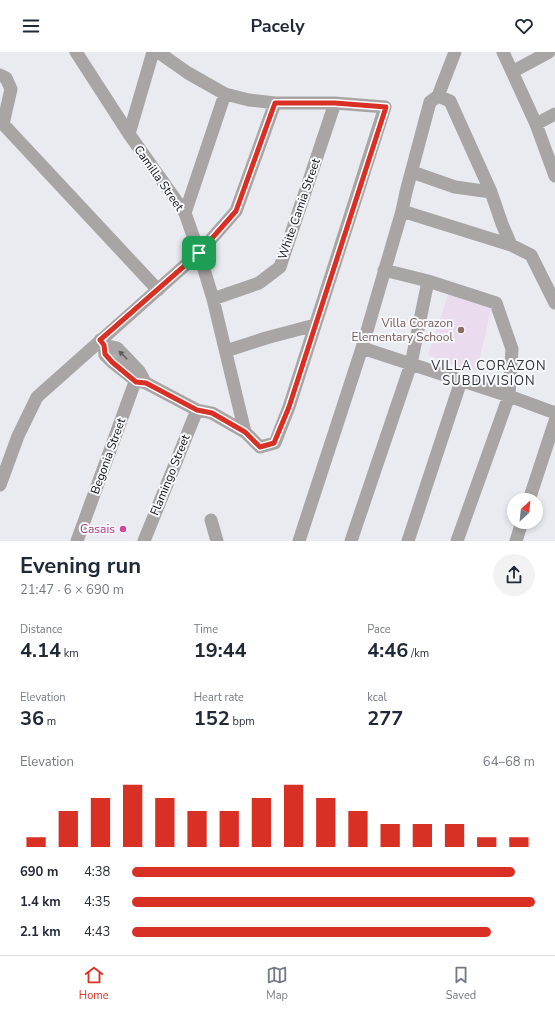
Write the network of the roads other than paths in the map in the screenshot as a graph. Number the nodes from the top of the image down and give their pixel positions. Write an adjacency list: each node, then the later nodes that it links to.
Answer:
1 (76, 52): 16 (street, Camilla Street)
2 (153, 52): 16 (street)
3 (158, 52): 9 (street)
4 (455, 52): 10 (street)
5 (503, 52): 7 (street)
6 (549, 52): 7 (street)
7 (512, 72): 15 (street)
8 (0, 75): 14 (street)
9 (225, 94): 11 (street); 21 (street)
10 (438, 96): 17 (street); 19 (street)
11 (275, 103): 12 (street); 23 (street)
12 (335, 103): 27 (street, White Camia Street); 29 (street)
13 (555, 114): 15 (street)
14 (1, 124): 26 (street)
15 (536, 124): 18 (street)
16 (129, 134): 21 (street, Camilla Street)
17 (412, 172): 19 (street); 20 (street)
18 (555, 176)
19 (491, 192): 22 (street)
20 (402, 211): 22 (street); 24 (street)
21 (185, 213): 23 (street, Camilla Street)
22 (511, 245): 28 (street)
23 (199, 253): 26 (street); 27 (street, Camilla Street)
24 (384, 270): 25 (street); 31 (street)
25 (428, 281): 33 (street); 36 (street)
26 (158, 290): 30 (street)
27 (213, 299): 32 (street, Camilla Street)
28 (554, 300)
29 (316, 325): 32 (street); 40 (street)
30 (102, 342): 34 (street); 41 (street)
31 (362, 348): 33 (street); 48 (street)
32 (226, 351): 40 (street, Camilla Street)
33 (411, 364): 35 (street); 49 (street)
34 (140, 378): 37 (street); 45 (street, Begonia Street)
35 (461, 381): 36 (street); 50 (street)
36 (509, 396): 38 (street); 51 (street)
37 (197, 410): 40 (street); 46 (street, Flamingo Street)
38 (555, 413)
39 (555, 421): 42 (street)
40 (245, 432)
41 (2, 480)
42 (531, 493)
43 (211, 520): 47 (street)
44 (520, 529): 52 (street)
45 (76, 541)
46 (144, 541)
47 (218, 541)
48 (299, 541)
49 (351, 541)
50 (408, 541)
51 (457, 541)
52 (516, 541)

